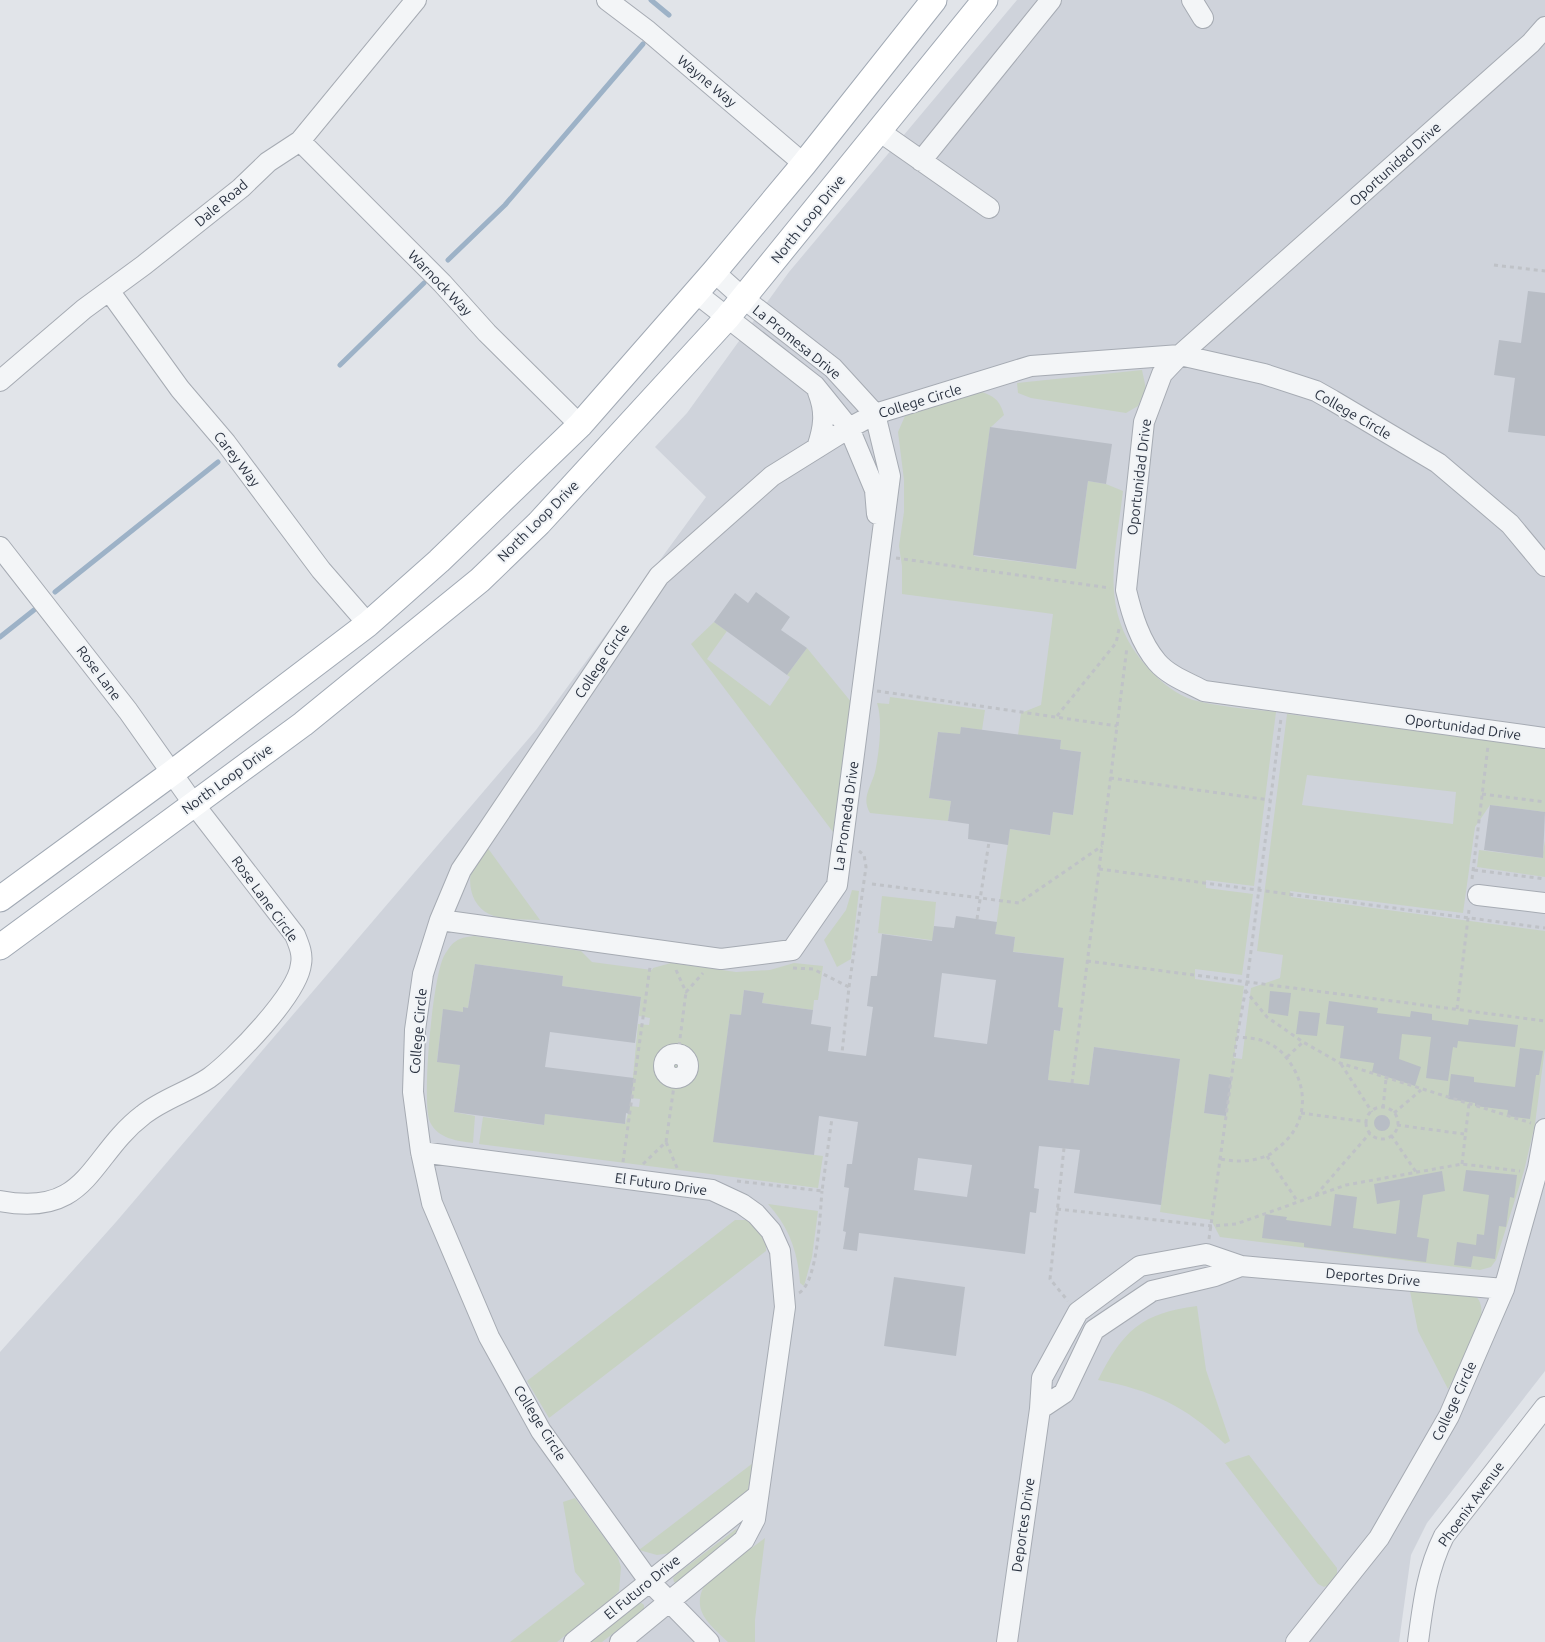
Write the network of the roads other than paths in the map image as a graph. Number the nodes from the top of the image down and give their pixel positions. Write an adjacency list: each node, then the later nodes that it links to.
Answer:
1 (416, 0): 10 (street, Dale Road)
2 (608, 0): 12 (street, Wayne Way)
3 (934, 0): 12 (main road)
4 (985, 0): 9 (main road, North Loop Drive)
5 (1051, 0): 11 (street)
6 (1192, 0): 7 (street)
7 (1203, 18)
8 (1545, 27): 19 (street, Oportunidad Drive)
9 (879, 131): 11 (street); 17 (main road, North Loop Drive)
10 (300, 140): 15 (street, Dale Road); 23 (street, Warnock Way)
11 (921, 161): 13 (street)
12 (804, 164): 14 (main road)
13 (990, 208)
14 (714, 272): 16 (main road); 17 (street, La Promesa Drive)
15 (110, 292): 20 (street, Dale Road); 29 (street, Carey Way)
16 (696, 293): 18 (street, La Promesa Drive); 23 (main road)
17 (743, 298): 18 (main road, North Loop Drive); 22 (street, La Promesa Drive)
18 (727, 318): 21 (street, La Promesa Drive); 32 (main road, North Loop Drive)
19 (1180, 355): 22 (street, College Circle); 28 (street, College Circle); 30 (street, Oportunidad Drive)
20 (0, 381)
21 (815, 386): 24 (street, La Promesa Drive); 25 (street, La Promesa Drive)
22 (875, 414): 24 (street, College Circle); 27 (street, La Promesa Drive)
23 (580, 425): 29 (main road)
24 (849, 428): 25 (street, College Circle); 27 (street, La Promesa Drive)
25 (817, 448): 36 (street, College Circle)
26 (0, 547): 31 (street, Rose Lane)
27 (881, 556): 36 (street, La Promeda Drive)
28 (1545, 566)
29 (368, 624): 31 (main road)
30 (1545, 738)
31 (172, 773): 32 (street, Rose Lane); 34 (main road)
32 (193, 803): 37 (main road, North Loop Drive); 43 (street, Rose Lane Circle)
33 (1473, 897): 35 (street)
34 (0, 899)
35 (1545, 903)
36 (440, 920): 41 (street, College Circle)
37 (0, 947)
38 (678, 1054): 39 (street)
39 (675, 1079)
40 (1542, 1135): 42 (street, College Circle)
41 (421, 1152): 48 (street, El Futuro Drive); 49 (street, College Circle)
42 (1536, 1170): 45 (street, College Circle)
43 (0, 1201)
44 (1241, 1266): 45 (street, Deportes Drive); 47 (street, Deportes Drive); 47 (street, Deportes Drive)
45 (1504, 1288): 55 (street, College Circle)
46 (1545, 1407): 56 (street, Phoenix Avenue)
47 (1040, 1408): 54 (street, Deportes Drive)
48 (757, 1496): 49 (street, El Futuro Drive); 50 (street, El Futuro Drive)
49 (649, 1581): 50 (street, College Circle); 51 (street, El Futuro Drive)
50 (670, 1603): 52 (street, El Futuro Drive); 53 (street, College Circle)
51 (574, 1642)
52 (620, 1642)
53 (709, 1642)
54 (1007, 1642)
55 (1296, 1642)
56 (1418, 1642)

